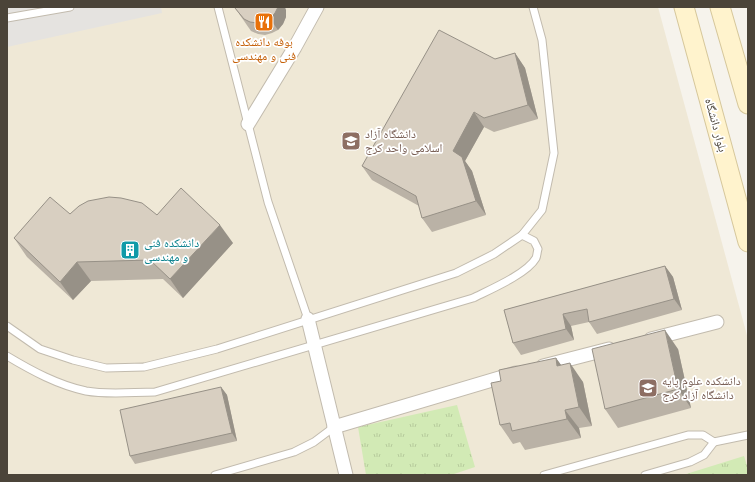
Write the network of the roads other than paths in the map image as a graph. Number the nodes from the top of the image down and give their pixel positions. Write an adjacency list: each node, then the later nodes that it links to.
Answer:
1 (70, 7): 7 (lane)
2 (218, 7): 9 (lane)
3 (317, 7): 9 (street)
4 (533, 7): 10 (lane)
5 (684, 7): 11 (street, بلوار دانشگاه)
6 (720, 7): 8 (street)
7 (7, 18)
8 (748, 104)
9 (248, 124): 12 (lane)
10 (522, 235): 12 (lane); 16 (lane)
11 (748, 242)
12 (308, 319): 14 (lane); 16 (street)
13 (717, 322): 15 (street)
14 (7, 326)
15 (636, 343)
16 (315, 345): 18 (lane); 19 (street)
17 (621, 346): 19 (street)
18 (7, 356)
19 (334, 427): 22 (lane); 23 (street)
20 (748, 435): 21 (lane)
21 (714, 442): 24 (lane); 25 (lane)
22 (215, 475)
23 (346, 475)
24 (544, 475)
25 (644, 475)

